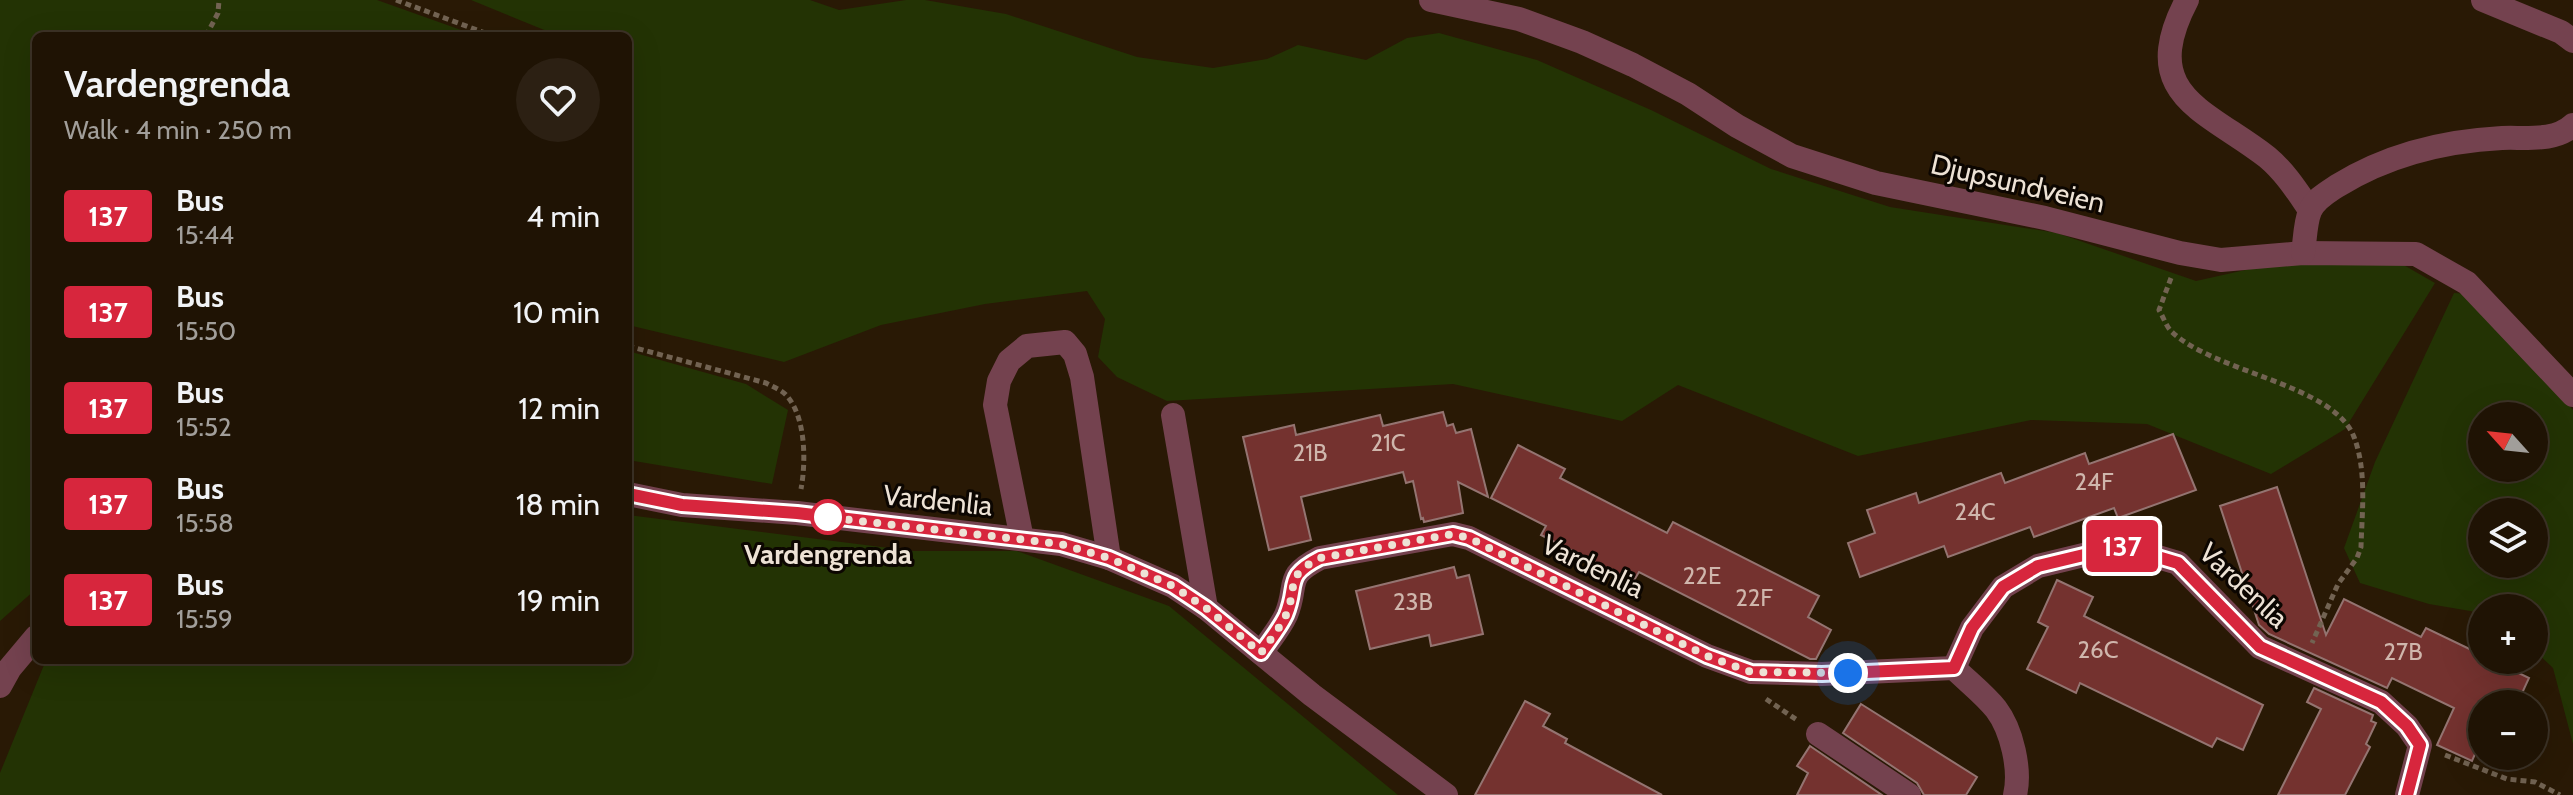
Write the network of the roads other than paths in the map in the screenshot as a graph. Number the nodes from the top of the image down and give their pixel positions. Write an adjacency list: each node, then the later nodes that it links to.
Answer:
1 (1431, 0): 7 (street, Djupsundveien)
2 (2187, 0): 6 (street)
3 (2483, 0): 4 (street)
4 (2573, 41)
5 (2573, 125): 6 (street)
6 (2310, 210): 7 (street)
7 (2303, 253): 8 (street, Djupsundveien)
8 (2573, 395)
9 (1173, 415): 13 (street)
10 (632, 495): 11 (street, Vardenlia)
11 (1022, 539): 12 (street, Vardenlia); 12 (street)
12 (1109, 558): 13 (street, Vardenlia)
13 (1206, 608): 15 (street, Vardenlia)
14 (32, 641): 17 (street)
15 (1261, 653): 16 (street, Vardenlia); 19 (street, Vardenlia)
16 (1954, 668): 21 (street); 22 (street, Vardenlia)
17 (3, 673)
18 (1818, 734): 20 (street)
19 (1446, 795)
20 (1909, 795)
21 (2015, 795)
22 (2407, 795)

